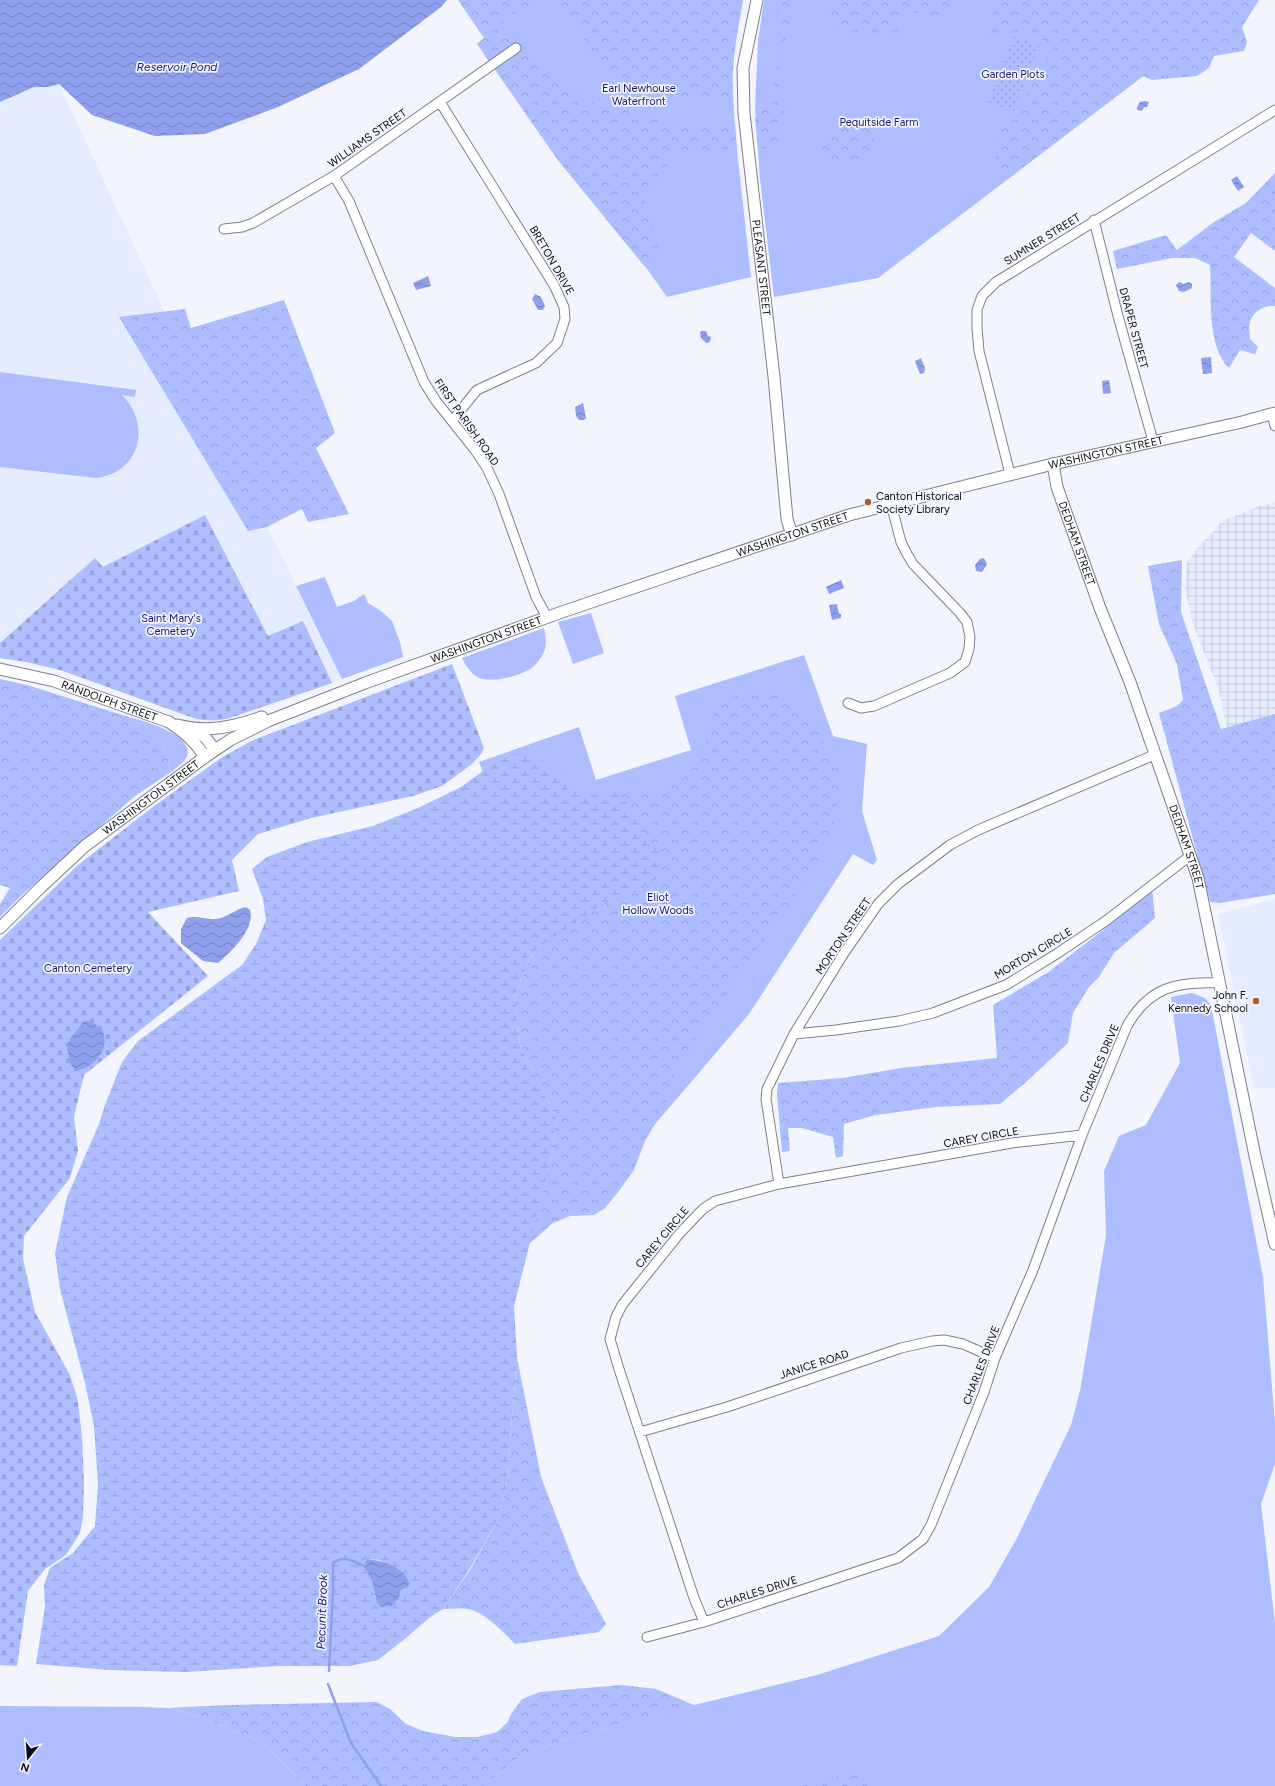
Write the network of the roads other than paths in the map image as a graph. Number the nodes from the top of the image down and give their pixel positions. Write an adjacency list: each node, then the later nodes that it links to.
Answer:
1 (757, 0): 15 (main road, PLEASANT STREET)
2 (516, 48): 3 (street, WILLIAMS STREET)
3 (440, 102): 5 (street, WILLIAMS STREET); 9 (street, BRETON DRIVE)
4 (1275, 110): 6 (street, SUMNER STREET)
5 (334, 176): 7 (street, WILLIAMS STREET); 9 (street, FIRST PARISH ROAD)
6 (1094, 220): 11 (street, DRAPER STREET); 13 (street, SUMNER STREET)
7 (224, 229)
8 (1273, 413): 10 (street); 11 (main road, WASHINGTON STREET)
9 (452, 420): 16 (street, FIRST PARISH ROAD)
10 (1275, 426)
11 (1153, 441): 12 (main road, WASHINGTON STREET)
12 (1053, 464): 13 (main road, WASHINGTON STREET); 23 (main road, DEDHAM STREET)
13 (1010, 474): 14 (main road, WASHINGTON STREET)
14 (891, 504): 15 (main road, WASHINGTON STREET); 19 (street)
15 (792, 535): 16 (main road, WASHINGTON STREET)
16 (547, 617): 18 (main road, WASHINGTON STREET)
17 (0, 669): 20 (main road, RANDOLPH STREET)
18 (324, 700): 21 (main road, WASHINGTON STREET); 22 (main road, WASHINGTON STREET)
19 (848, 703)
20 (169, 722): 21 (main road, WASHINGTON STREET); 24 (main road, RANDOLPH STREET)
21 (188, 727): 22 (main road)
22 (215, 750): 24 (main road, WASHINGTON STREET)
23 (1154, 755): 25 (main road, DEDHAM STREET); 28 (street, MORTON STREET)
24 (205, 757): 26 (main road, WASHINGTON STREET)
25 (1191, 855): 27 (main road, DEDHAM STREET); 28 (street, MORTON CIRCLE)
26 (0, 928)
27 (1220, 984): 29 (street, CHARLES DRIVE); 31 (main road, DEDHAM STREET)
28 (794, 1034): 30 (street, MORTON STREET)
29 (1082, 1135): 30 (street, CAREY CIRCLE); 32 (street, CHARLES DRIVE)
30 (779, 1184): 33 (street, CAREY CIRCLE)
31 (1275, 1244)
32 (995, 1358): 33 (street, JANICE ROAD); 34 (street, CHARLES DRIVE)
33 (640, 1432): 34 (street, CAREY CIRCLE)
34 (704, 1622): 35 (street, CHARLES DRIVE)
35 (647, 1637)

